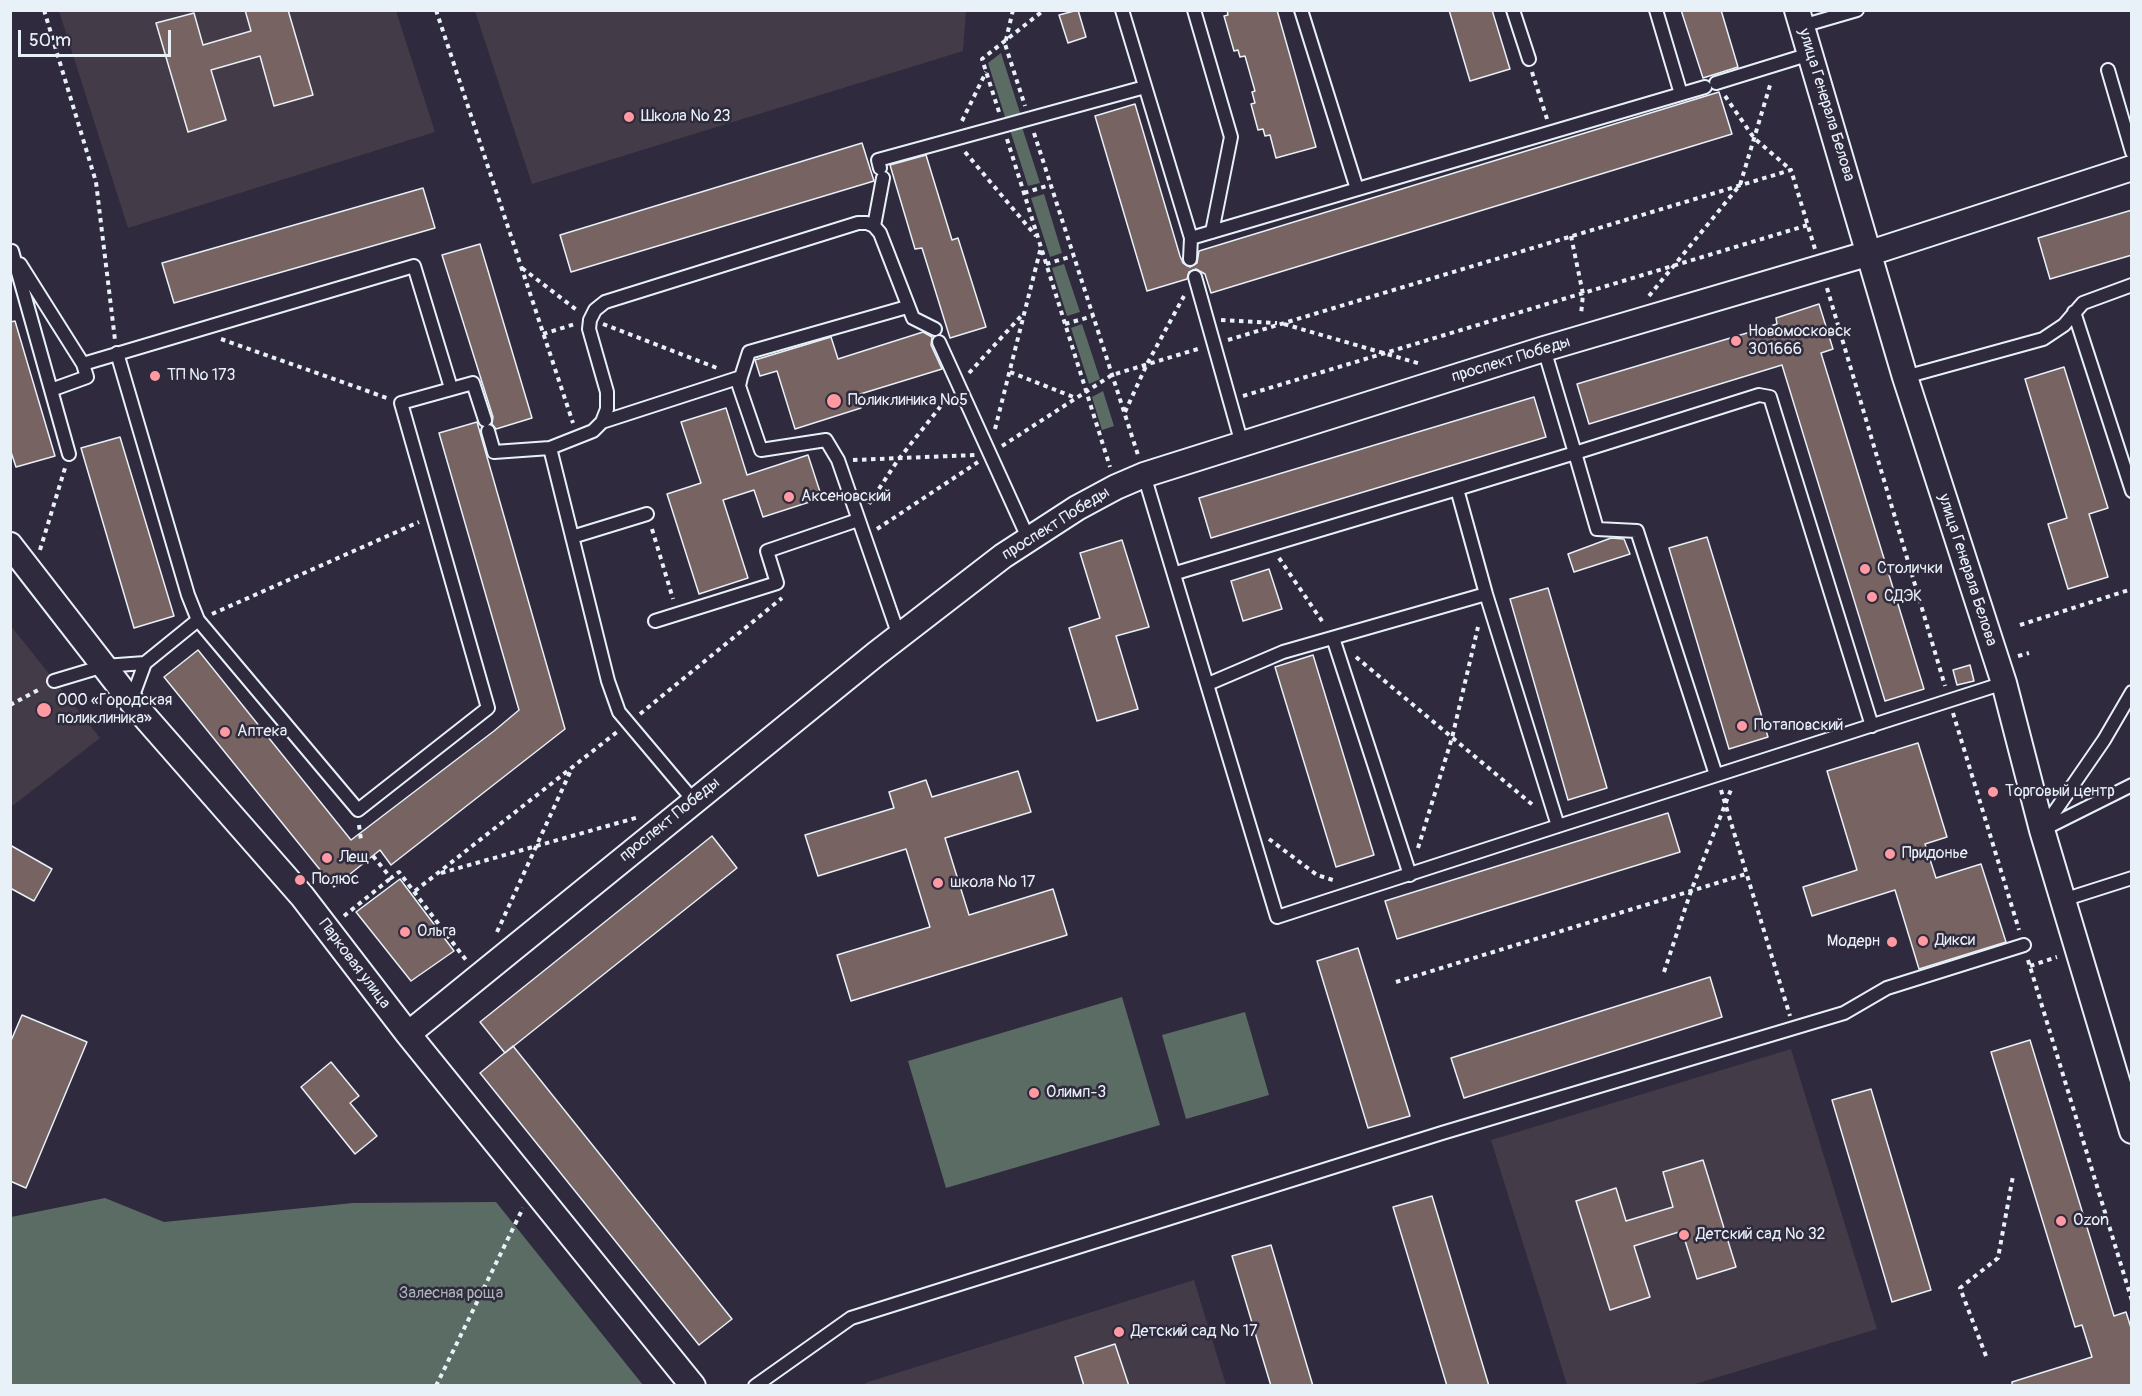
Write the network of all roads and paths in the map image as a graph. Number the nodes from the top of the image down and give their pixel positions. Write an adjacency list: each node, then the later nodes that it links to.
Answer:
1 (44, 10): 67 (path)
2 (436, 10): 46 (path)
3 (1013, 10): 12 (path)
4 (1044, 10): 12 (path)
5 (1122, 10): 19 (lane)
6 (1194, 10): 35 (lane)
7 (1301, 10): 31 (lane)
8 (1513, 10): 14 (lane)
9 (1656, 10): 20 (lane)
10 (1857, 10): 11 (lane)
11 (1799, 18): 13 (street, улица Генерала Белова)
12 (1005, 44): 17 (path); 21 (path)
13 (1810, 54): 15 (lane); 41 (street, улица Генерала Белова)
14 (1528, 59): 23 (path)
15 (1776, 64): 18 (lane); 24 (path)
16 (2108, 70): 26 (lane)
17 (986, 72): 22 (path); 25 (path)
18 (1711, 85): 20 (lane); 24 (path)
19 (1145, 87): 21 (lane); 37 (lane)
20 (1681, 94): 23 (lane)
21 (1029, 118): 22 (lane); 29 (path)
22 (1003, 125): 25 (lane); 32 (path)
23 (1551, 132): 31 (lane)
24 (1754, 138): 28 (path); 30 (path)
25 (954, 139): 34 (lane); 38 (path)
26 (2132, 152)
27 (2132, 168): 41 (street, проспект Победы)
28 (1791, 170): 30 (path); 33 (path)
29 (1050, 185): 32 (path); 42 (path)
30 (1740, 185): 36 (path); 47 (path)
31 (1358, 189): 35 (lane)
32 (1024, 193): 38 (path)
33 (1808, 225): 45 (path); 47 (path)
34 (874, 226): 51 (lane); 56 (lane)
35 (1212, 232): 37 (lane)
36 (1572, 236): 50 (path); 58 (path)
37 (1191, 238): 43 (lane)
38 (1038, 239): 39 (path)
39 (1041, 247): 44 (path); 53 (path)
40 (11, 250): 69 (lane); 78 (lane)
41 (1870, 253): 45 (street, проспект Победы); 74 (street, улица Генерала Белова)
42 (1073, 256): 44 (path); 54 (path)
43 (1190, 258)
44 (1046, 264): 57 (path)
45 (1821, 267): 59 (street, проспект Победы); 123 (path)
46 (521, 268): 56 (path); 62 (path)
47 (1672, 268): 50 (path); 59 (path)
48 (1195, 277): 55 (lane); 70 (path)
49 (2132, 285): 52 (lane)
50 (1583, 294): 63 (path); 68 (path)
51 (907, 307): 60 (lane); 75 (lane)
52 (2074, 312): 74 (lane); 96 (lane)
53 (1024, 313): 72 (path); 76 (path)
54 (1093, 316): 57 (path); 73 (path)
55 (1206, 319): 58 (path); 65 (lane)
56 (590, 320): 62 (path); 75 (path); 84 (lane)
57 (1065, 324): 79 (path)
58 (1282, 324): 65 (path); 68 (path)
59 (1624, 326): 63 (street, проспект Победы)
60 (935, 329)
61 (195, 330): 67 (lane); 77 (lane); 82 (path)
62 (543, 334): 85 (path)
63 (1579, 339): 66 (street, проспект Победы)
64 (939, 342): 76 (lane)
65 (1212, 345): 70 (path); 81 (lane)
66 (1544, 349): 86 (street, проспект Победы); 89 (lane)
67 (117, 353): 69 (lane); 111 (lane)
68 (1384, 353): 71 (path); 81 (path)
69 (83, 364): 78 (lane)
70 (1147, 364): 73 (path); 83 (path)
71 (1428, 366)
72 (1010, 372): 80 (path); 90 (path)
73 (1112, 375): 79 (path); 83 (path)
74 (1905, 376): 119 (street, улица Генерала Белова)
75 (741, 377): 84 (lane); 91 (lane)
76 (957, 386): 90 (lane); 92 (path)
77 (451, 388): 82 (lane); 87 (lane)
78 (51, 390): 88 (lane)
79 (1086, 391): 80 (path); 94 (path)
80 (1076, 398): 90 (path)
81 (1229, 401): 86 (lane)
82 (401, 403): 98 (lane)
83 (1124, 413): 93 (path)
84 (602, 422): 85 (lane)
85 (577, 438): 87 (lane)
86 (1242, 444): 93 (street, проспект Победы)
87 (550, 448): 100 (lane)
88 (69, 453): 106 (path)
89 (1575, 453): 95 (lane); 126 (lane); 130 (lane)
90 (989, 454): 92 (path); 101 (path); 102 (lane)
91 (838, 460): 92 (path); 99 (lane)
92 (898, 460): 99 (path)
93 (1144, 475): 94 (street, проспект Победы); 105 (lane)
94 (1116, 487): 102 (street, проспект Победы)
95 (1457, 489): 104 (lane); 109 (lane)
96 (2132, 492)
97 (647, 514): 100 (lane); 110 (path)
98 (433, 516): 111 (path); 111 (lane)
99 (858, 520): 101 (lane); 107 (lane)
100 (572, 537): 125 (lane)
101 (864, 538): 114 (lane)
102 (1029, 540): 114 (street, проспект Победы)
103 (10, 545): 106 (street, Парковая улица)
104 (1271, 545): 105 (lane); 115 (path)
105 (1176, 573): 120 (lane)
106 (33, 574): 117 (street, Парковая улица)
107 (777, 583): 110 (lane); 125 (path)
108 (2132, 589): 113 (path)
109 (1486, 594): 115 (lane); 127 (path); 136 (lane)
110 (677, 614): 112 (lane)
111 (198, 620): 116 (lane)
112 (655, 621)
113 (2020, 625)
114 (899, 636): 132 (street, проспект Победы)
115 (1333, 638): 120 (lane); 127 (path); 142 (lane)
116 (145, 663): 117 (lane); 122 (lane)
117 (104, 666): 118 (lane); 122 (street, Парковая улица)
118 (54, 681): 124 (path)
119 (2004, 683): 123 (lane); 137 (street, улица Генерала Белова)
120 (1208, 684): 135 (lane)
121 (2132, 693): 137 (lane)
122 (131, 701): 149 (street, Парковая улица)
123 (1950, 701): 126 (lane); 151 (path)
124 (10, 705)
125 (629, 723): 128 (path); 132 (lane)
126 (1872, 726): 129 (lane)
127 (1452, 738): 136 (path); 142 (path)
128 (573, 767): 138 (path); 140 (path)
129 (1740, 768): 130 (lane); 133 (path)
130 (1716, 775): 133 (path); 136 (lane)
131 (2132, 785): 137 (lane)
132 (694, 801): 155 (street, проспект Победы)
133 (1725, 804): 141 (path); 147 (path)
134 (648, 814): 138 (path)
135 (1250, 824): 145 (path); 145 (lane)
136 (1558, 826): 142 (lane)
137 (2042, 830): 148 (street, улица Генерала Белова)
138 (535, 846): 140 (path); 150 (path)
139 (373, 856): 143 (path)
140 (438, 874): 146 (path)
141 (1746, 874): 147 (path); 157 (path)
142 (1410, 875): 145 (lane)
143 (391, 878): 146 (path); 149 (path)
144 (2132, 878): 148 (lane)
145 (1364, 890)
146 (415, 891): 155 (path)
147 (1691, 891): 154 (path); 156 (path)
148 (2063, 900): 152 (street, улица Генерала Белова)
149 (328, 930): 158 (street, Парковая улица)
150 (496, 933)
151 (2024, 945): 153 (path); 157 (lane)
152 (2078, 951): 153 (path); 159 (street, улица Генерала Белова)
153 (2030, 966): 162 (path)
154 (1664, 972)
155 (477, 976): 158 (street, проспект Победы)
156 (1396, 982)
157 (1794, 1028): 166 (lane)
158 (408, 1034): 161 (street, Парковая улица)
159 (2132, 1131)
160 (2013, 1176): 163 (path)
161 (533, 1188): 164 (path); 165 (street, Парковая улица)
162 (2132, 1301)
163 (1986, 1356)
164 (436, 1386)
165 (693, 1386)
166 (755, 1386)

